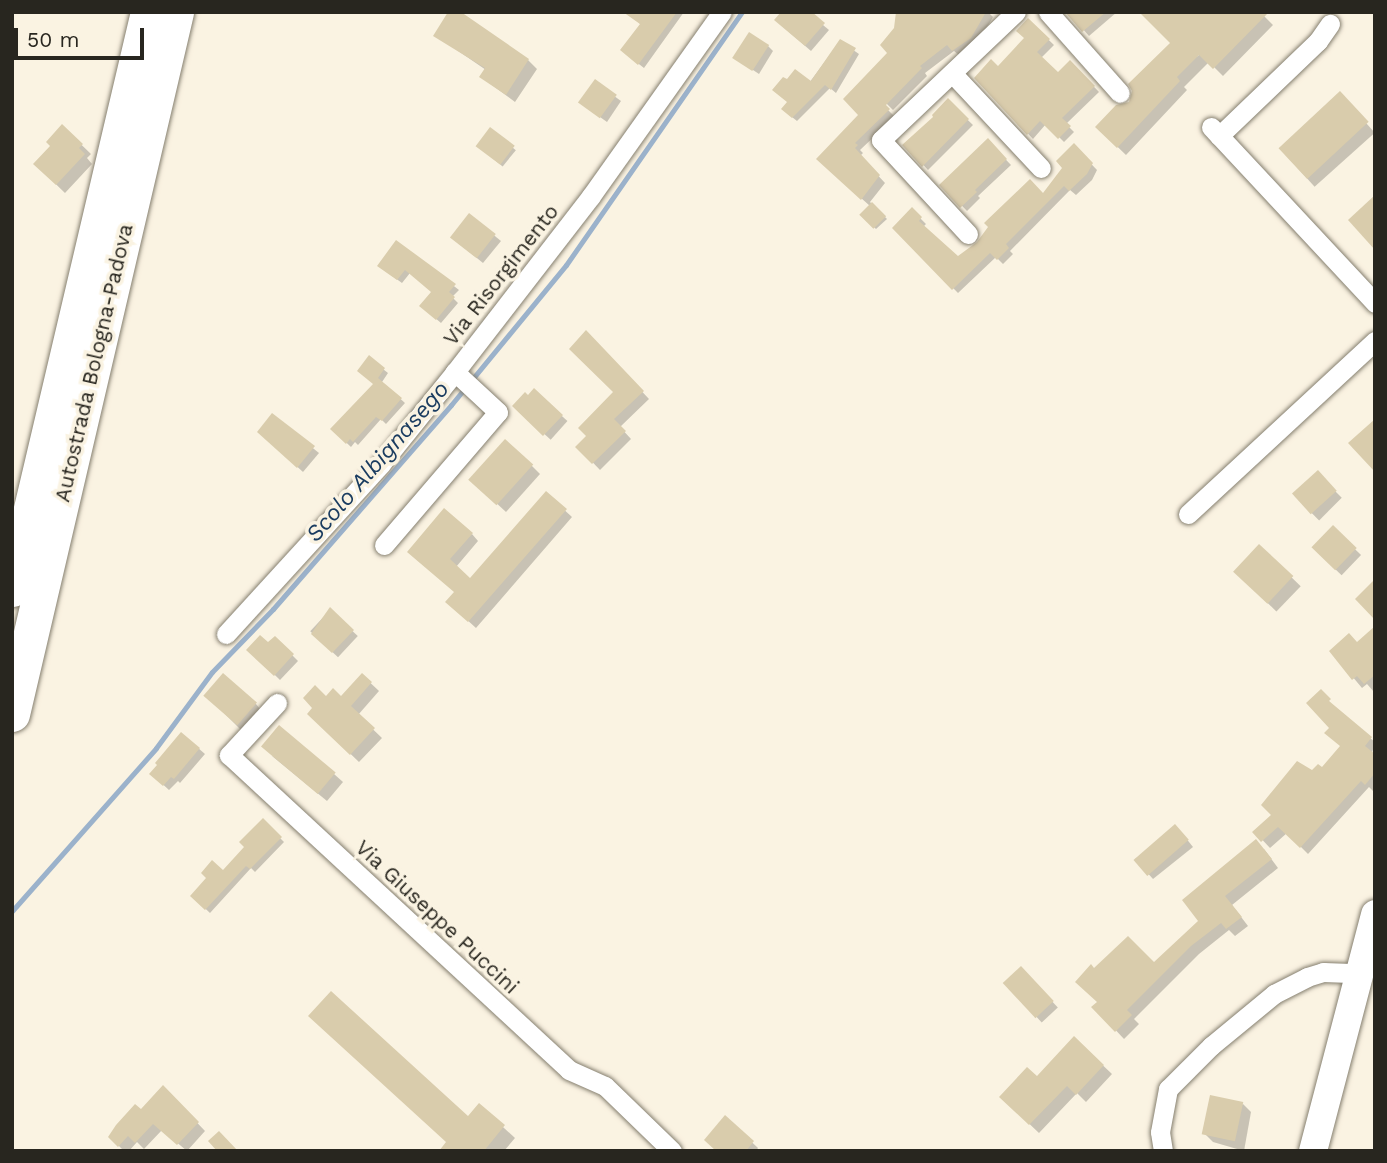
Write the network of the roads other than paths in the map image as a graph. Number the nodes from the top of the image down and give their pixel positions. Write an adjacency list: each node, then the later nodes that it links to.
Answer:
1 (148, 12): 16 (highway, Autostrada Bologna-Padova)
2 (176, 12): 19 (highway, Autostrada Bologna-Padova)
3 (722, 12): 13 (street, Via Risorgimento)
4 (1016, 12): 7 (street)
5 (1048, 12): 8 (street)
6 (1330, 24): 11 (street)
7 (952, 73): 9 (street); 10 (street)
8 (1120, 93)
9 (1041, 168)
10 (968, 234)
11 (1375, 303)
12 (1375, 341): 14 (street)
13 (464, 379): 15 (street); 17 (street, Via Risorgimento)
14 (1188, 514)
15 (384, 545)
16 (12, 589)
17 (226, 634)
18 (277, 703): 22 (street, Via Giuseppe Puccini)
19 (12, 714)
20 (1375, 914): 21 (street)
21 (1358, 973): 23 (street); 24 (street)
22 (672, 1151)
23 (1164, 1151)
24 (1313, 1151)

